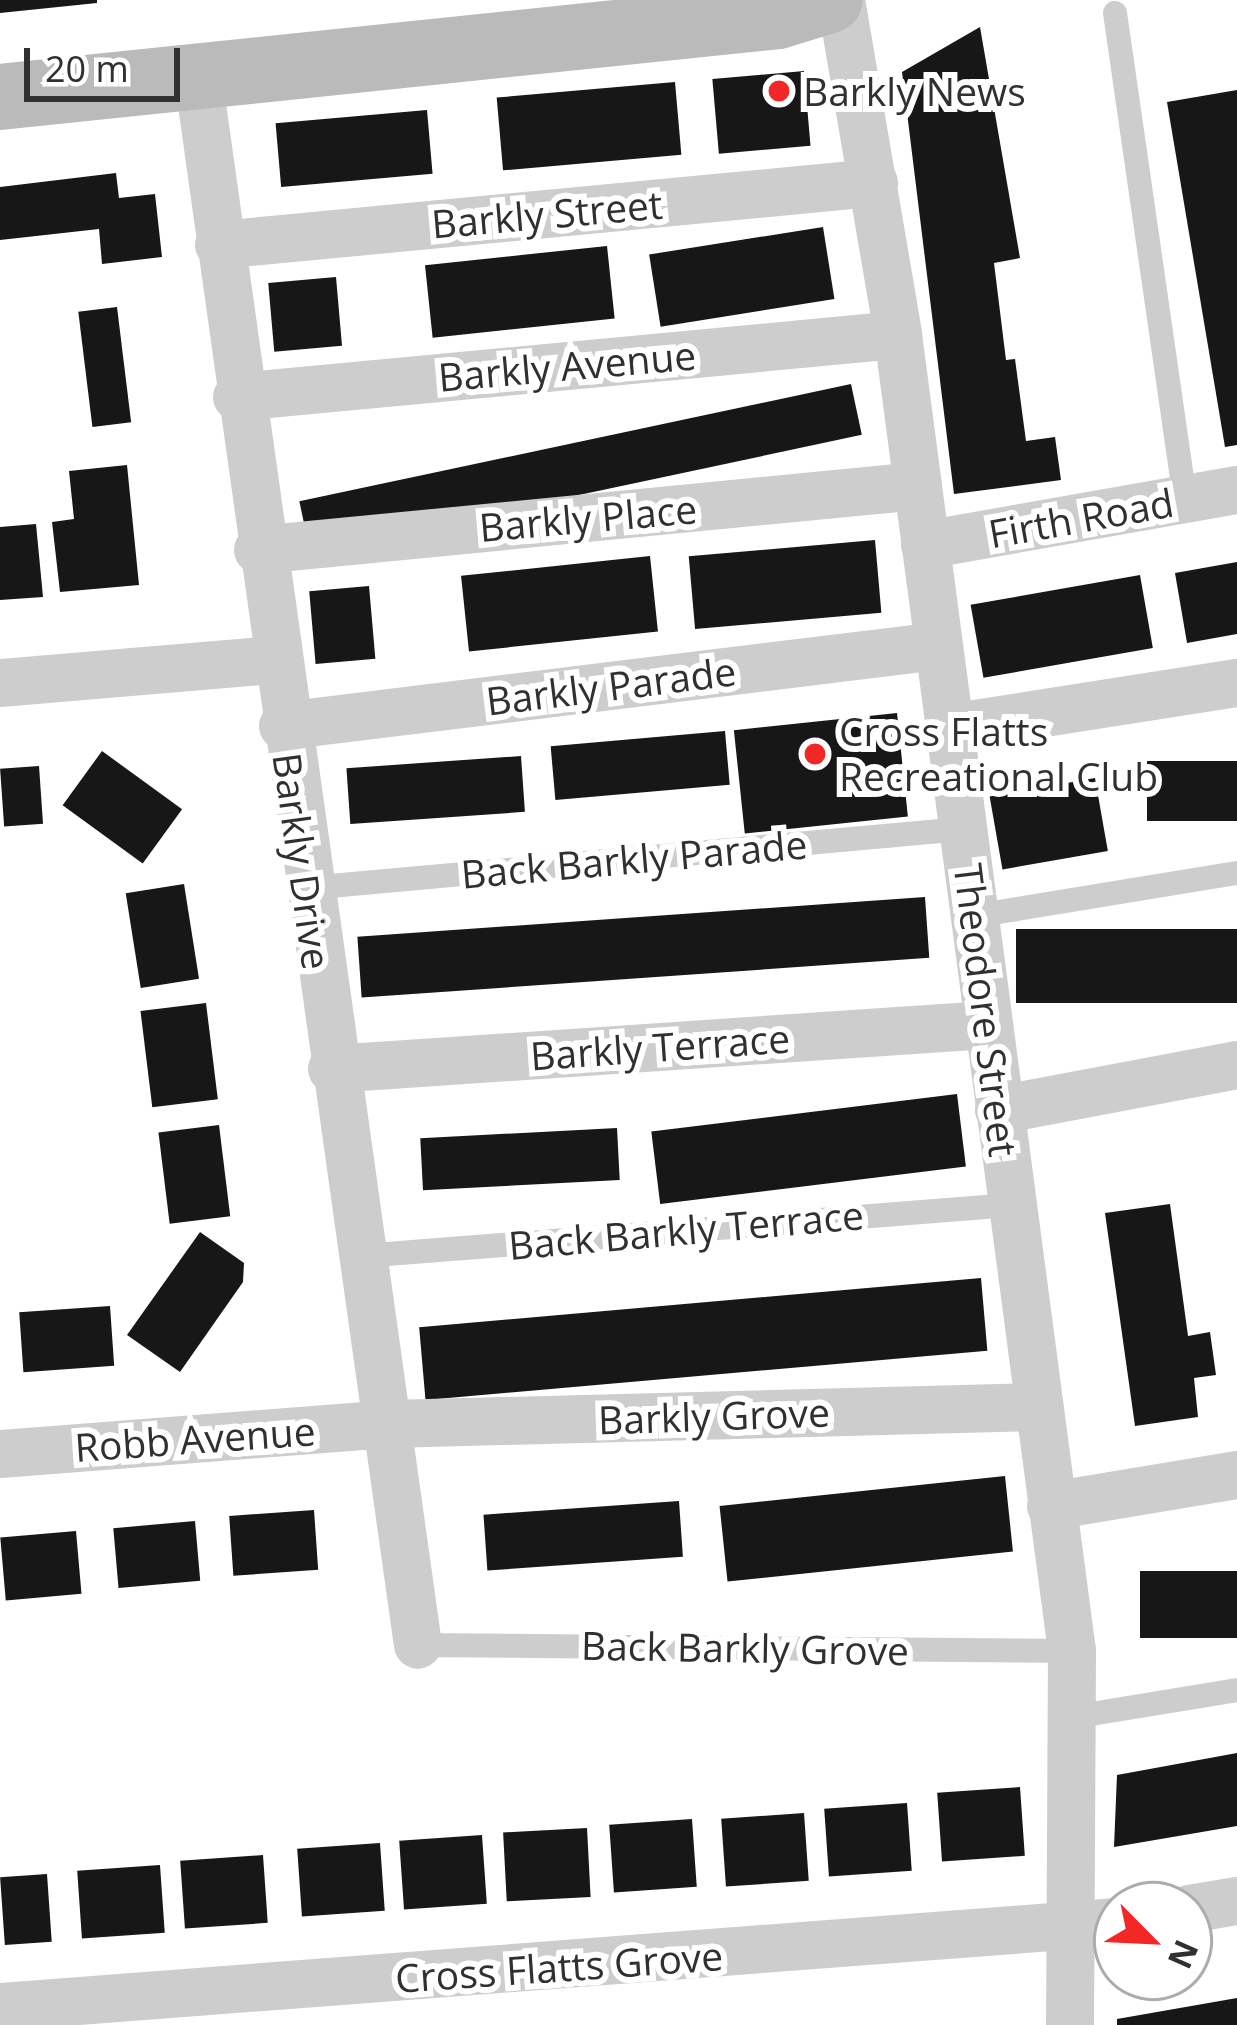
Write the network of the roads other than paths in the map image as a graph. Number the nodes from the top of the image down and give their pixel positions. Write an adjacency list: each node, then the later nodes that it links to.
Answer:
1 (830, 0): 4 (street)
2 (841, 0): 6 (street, Theodore Street)
3 (1115, 14): 12 (lane)
4 (198, 76): 5 (street); 7 (street, Barkly Drive)
5 (0, 97)
6 (874, 183): 7 (street, Barkly Street); 8 (street, Theodore Street)
7 (219, 245): 9 (street, Barkly Drive)
8 (898, 335): 9 (street, Barkly Avenue); 10 (street, Theodore Street)
9 (237, 397): 14 (street, Barkly Drive)
10 (918, 486): 13 (street, Theodore Street); 14 (street, Barkly Place)
11 (1237, 490): 12 (street, Firth Road)
12 (1185, 500): 13 (street, Firth Road)
13 (926, 545): 15 (street, Theodore Street)
14 (258, 550): 16 (street, Barkly Drive)
15 (938, 646): 19 (street, Barkly Parade); 20 (street, Theodore Street)
16 (272, 660): 17 (street); 19 (street, Barkly Drive)
17 (0, 683)
18 (1237, 683): 20 (street)
19 (283, 726): 23 (street, Barkly Drive)
20 (949, 728): 21 (street, Theodore Street)
21 (962, 829): 23 (lane, Back Barkly Parade); 24 (street, Theodore Street)
22 (1237, 873): 24 (lane)
23 (305, 888): 27 (street, Barkly Drive)
24 (974, 916): 25 (street, Theodore Street)
25 (988, 1025): 27 (street, Barkly Terrace); 28 (street, Theodore Street)
26 (1237, 1065): 28 (street)
27 (332, 1070): 30 (street, Barkly Drive)
28 (1000, 1110): 29 (street, Theodore Street)
29 (1011, 1204): 30 (lane, Back Barkly Terrace); 31 (street, Theodore Street)
30 (362, 1256): 32 (street, Barkly Drive)
31 (1038, 1407): 32 (street, Barkly Grove); 35 (street, Theodore Street)
32 (391, 1424): 33 (street, Robb Avenue); 36 (street, Barkly Drive)
33 (0, 1454)
34 (1237, 1475): 35 (street)
35 (1051, 1506): 37 (street, Theodore Street)
36 (418, 1645): 37 (lane, Back Barkly Grove)
37 (1072, 1651): 39 (street, Theodore Street)
38 (1237, 1690): 39 (lane)
39 (1078, 1716): 40 (street, Theodore Street)
40 (1093, 1901)
41 (1093, 1926): 43 (street, Cross Flatts Grove)
42 (1093, 1934): 44 (street, Theodore Street)
43 (0, 2007)
44 (1070, 2025)

